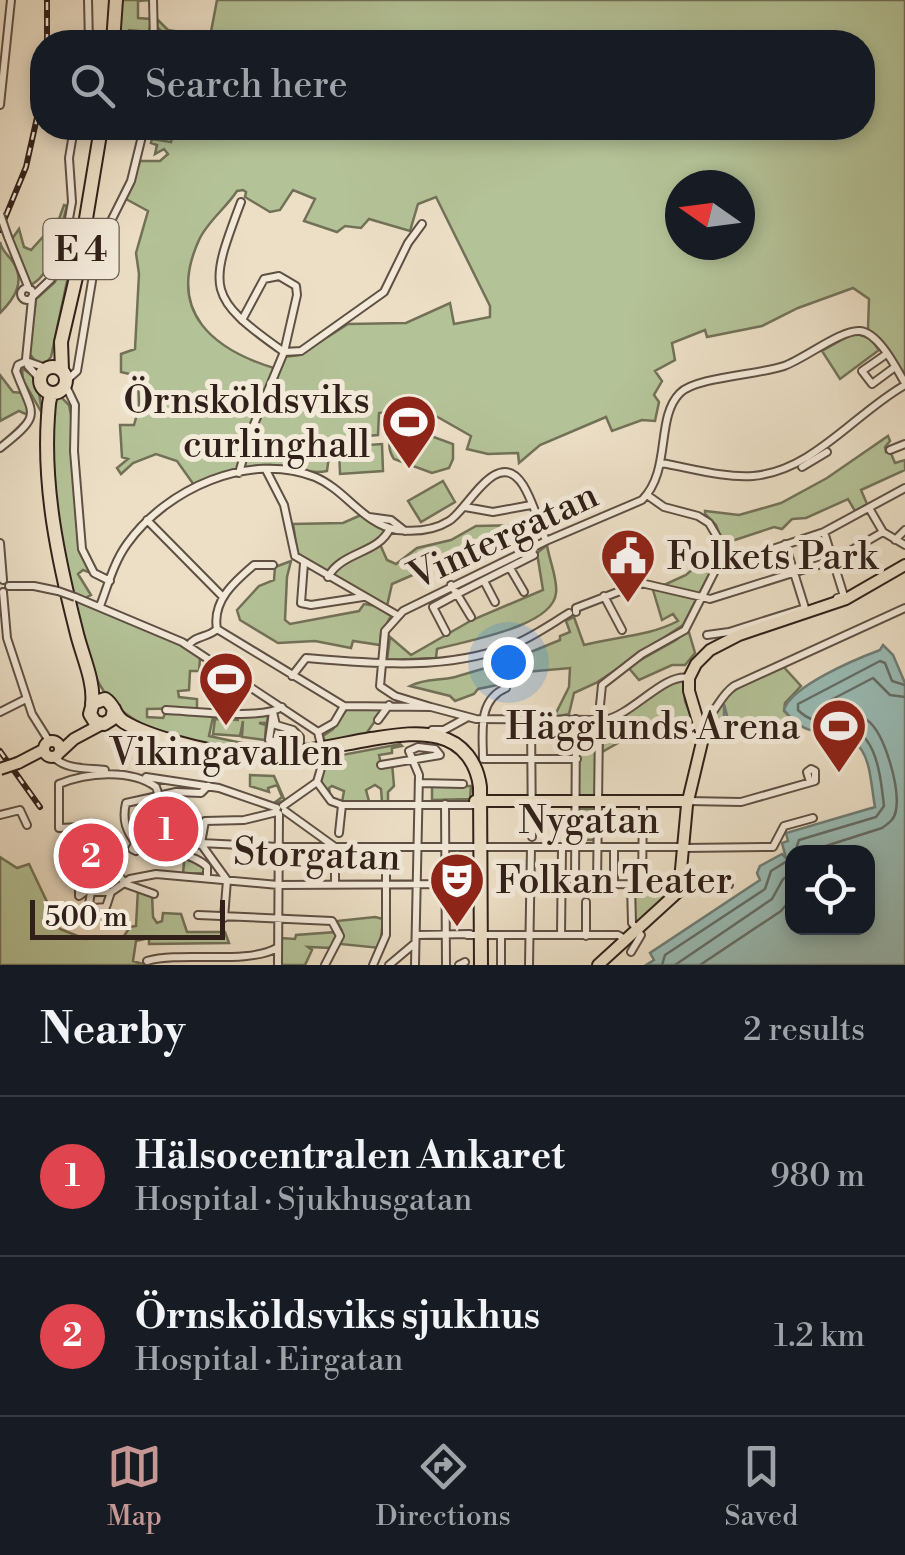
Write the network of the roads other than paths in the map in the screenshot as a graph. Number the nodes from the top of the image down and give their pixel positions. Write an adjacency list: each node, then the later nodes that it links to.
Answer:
1 (11, 0): 8 (street)
2 (88, 0): 5 (street)
3 (114, 0): 6 (highway)
4 (153, 0): 7 (street)
5 (89, 30)
6 (112, 30)
7 (154, 30)
8 (0, 105)
9 (72, 140): 15 (street)
10 (96, 140): 21 (highway, E 4)
11 (141, 140): 21 (street)
12 (242, 202): 16 (street)
13 (0, 214): 15 (street, bridge)
14 (422, 224): 17 (street)
15 (27, 292): 19 (street)
16 (242, 320): 17 (street); 17 (street)
17 (284, 352): 30 (street)
18 (886, 354): 20 (street); 20 (street); 27 (street, Vintergatan)
19 (27, 361): 21 (street); 24 (street)
20 (895, 368): 22 (street)
21 (56, 378): 58 (street); 81 (highway, E 4)
22 (905, 384): 27 (street)
23 (905, 444): 25 (street)
24 (0, 448)
25 (890, 450)
26 (827, 452): 28 (street)
27 (661, 463): 32 (street, Vintergatan)
28 (802, 467)
29 (265, 469): 30 (street); 38 (street); 50 (street)
30 (239, 473): 37 (street)
31 (905, 488): 35 (street)
32 (647, 495): 43 (street, Vintergatan); 53 (street)
33 (531, 505): 34 (street); 34 (street); 43 (street)
34 (466, 507): 38 (street)
35 (869, 508): 40 (street); 41 (street)
36 (394, 510): 38 (street)
37 (146, 520): 58 (street); 64 (street)
38 (391, 524): 57 (street)
39 (905, 530): 42 (street)
40 (824, 532): 45 (street); 48 (street)
41 (883, 532): 42 (street); 48 (street)
42 (895, 540): 46 (street)
43 (546, 541): 49 (street, Vintergatan)
44 (0, 542): 59 (street)
45 (785, 544): 53 (street); 55 (street)
46 (905, 545)
47 (534, 555): 54 (street)
48 (834, 560): 55 (street); 71 (street)
49 (504, 561): 54 (street); 56 (street, Vintergatan)
50 (304, 563): 57 (street); 65 (street)
51 (273, 565): 64 (street)
52 (905, 565): 73 (main road)
53 (718, 566): 67 (street)
54 (510, 568): 56 (street); 61 (street)
55 (794, 572): 67 (street); 71 (street)
56 (481, 577): 60 (street, Vintergatan); 62 (street); 68 (street)
57 (328, 578): 65 (street)
58 (110, 582): 69 (street)
59 (3, 586): 69 (street, bridge); 87 (street)
60 (451, 586): 62 (street); 66 (street, Vintergatan)
61 (524, 592)
62 (457, 594): 70 (street); 75 (street)
63 (604, 596): 67 (street); 77 (street); 82 (street)
64 (223, 597): 76 (street)
65 (364, 597): 74 (street)
66 (427, 598): 70 (street); 74 (street, Vintergatan)
67 (702, 598): 102 (street)
68 (495, 602)
69 (100, 606): 80 (street)
70 (432, 607): 78 (street)
71 (805, 608): 73 (street)
72 (905, 608): 103 (street)
73 (785, 616): 79 (street); 85 (main road)
74 (396, 618): 82 (street, Vintergatan)
75 (471, 618)
76 (217, 629): 80 (street); 84 (street)
77 (622, 630)
78 (446, 632)
79 (707, 635)
80 (188, 646): 91 (street)
81 (86, 663): 88 (highway, E 4); 93 (highway, E 4); 106 (highway)
82 (380, 664): 84 (street); 92 (street)
83 (311, 670): 84 (street)
84 (294, 672): 90 (street)
85 (689, 678): 102 (street); 103 (main road)
86 (506, 688): 98 (street)
87 (26, 699): 95 (street); 109 (street)
88 (111, 705): 93 (highway); 104 (highway); 106 (highway, E 4)
89 (389, 705): 90 (street); 92 (street); 101 (street)
90 (344, 706): 107 (street)
91 (282, 707): 96 (street); 107 (street)
92 (431, 707): 97 (street)
93 (91, 708): 104 (highway); 109 (main road)
94 (166, 710): 96 (street)
95 (0, 712)
96 (273, 712): 110 (street); 110 (street)
97 (466, 717): 98 (street); 105 (street)
98 (483, 719): 99 (street); 114 (street)
99 (532, 719): 100 (street); 114 (street)
100 (576, 719): 102 (street); 113 (street)
101 (378, 720)
102 (599, 720): 126 (street)
103 (700, 722): 108 (street); 128 (main road)
104 (103, 724): 110 (highway, E 4); 112 (main road)
105 (412, 728)
106 (147, 730): 110 (highway, E 4)
107 (318, 732): 111 (street)
108 (686, 733)
109 (48, 744): 112 (main road); 116 (main road, bridge)
110 (285, 752): 111 (highway, E 4)
111 (322, 753): 118 (street); 124 (highway, E 4)
112 (57, 755): 117 (street)
113 (577, 759): 114 (street); 131 (street)
114 (532, 760): 125 (street)
115 (381, 765): 120 (street)
116 (0, 769)
117 (89, 772): 122 (street); 123 (street); 139 (street)
118 (317, 782): 132 (street); 133 (street)
119 (810, 782): 128 (street)
120 (419, 783): 121 (street); 129 (street)
121 (462, 784)
122 (208, 786): 123 (street); 133 (street)
123 (160, 797): 134 (street); 141 (street)
124 (476, 803): 125 (main road); 130 (street); 150 (highway, E 4)
125 (532, 803): 131 (main road); 142 (street)
126 (598, 803): 127 (main road); 131 (main road); 153 (street)
127 (643, 803): 128 (main road); 155 (street)
128 (688, 803): 156 (main road)
129 (417, 804): 130 (street); 132 (street); 148 (street)
130 (445, 804): 149 (street)
131 (576, 804): 144 (street)
132 (342, 806): 138 (street)
133 (280, 810): 143 (street); 145 (street); 146 (street)
134 (159, 812): 140 (street); 141 (street)
135 (0, 815): 137 (street)
136 (813, 818): 156 (street, Nygatan)
137 (27, 825)
138 (339, 833)
139 (84, 835)
140 (163, 835)
141 (153, 836): 143 (street, Nygatan); 158 (street)
142 (532, 837)
143 (201, 844): 145 (street, Nygatan); 159 (street)
144 (576, 846): 152 (street, Nygatan); 153 (street, Nygatan); 166 (street)
145 (278, 847): 146 (street, Nygatan); 168 (street)
146 (335, 847): 147 (street, Nygatan); 161 (street)
147 (386, 847): 148 (street, Nygatan); 162 (street)
148 (416, 847): 149 (street, Nygatan); 163 (street)
149 (446, 847): 150 (street, Nygatan); 164 (street)
150 (479, 847): 151 (street, Nygatan); 185 (highway, E 4)
151 (531, 847): 152 (street, Nygatan); 181 (street)
152 (562, 847): 183 (street)
153 (598, 847): 154 (street, Nygatan); 167 (street)
154 (614, 847): 155 (street, Nygatan); 167 (street)
155 (643, 848): 156 (street, Nygatan); 170 (street)
156 (684, 848): 171 (main road)
157 (112, 878): 160 (street)
158 (207, 878): 159 (street, Storgatan); 160 (street, Storgatan)
159 (227, 880): 168 (street, Storgatan); 177 (street)
160 (124, 882): 173 (street, Storgatan); 174 (street)
161 (335, 884): 162 (street, Storgatan); 168 (street, Storgatan)
162 (386, 884): 163 (street, Storgatan); 195 (street)
163 (416, 884): 164 (street, Storgatan); 186 (street)
164 (446, 884): 165 (street, Storgatan); 180 (street)
165 (466, 884)
166 (575, 884)
167 (614, 884): 169 (street)
168 (278, 885): 178 (street)
169 (631, 885): 170 (street); 179 (street)
170 (642, 885): 171 (street)
171 (678, 885): 172 (street); 179 (main road)
172 (729, 885)
173 (111, 892): 173 (street)
174 (154, 894)
175 (586, 902): 184 (street)
176 (198, 915): 177 (street)
177 (224, 918): 178 (street)
178 (278, 921): 188 (street); 194 (street)
179 (636, 929): 187 (main road); 189 (street)
180 (446, 935): 185 (street); 186 (street); 198 (street)
181 (530, 935): 182 (street); 183 (street); 200 (street)
182 (501, 936): 185 (street); 199 (street)
183 (560, 936): 184 (street)
184 (586, 936): 187 (street)
185 (478, 937): 192 (highway, E 4)
186 (415, 939): 196 (street); 197 (street)
187 (626, 940): 201 (main road)
188 (278, 947): 190 (street); 193 (street)
189 (631, 952)
190 (269, 954): 191 (street); 193 (street)
191 (147, 961)
192 (470, 964)
193 (276, 965)
194 (325, 965)
195 (373, 965)
196 (389, 965)
197 (415, 965)
198 (446, 965)
199 (501, 965)
200 (529, 965)
201 (598, 965)

